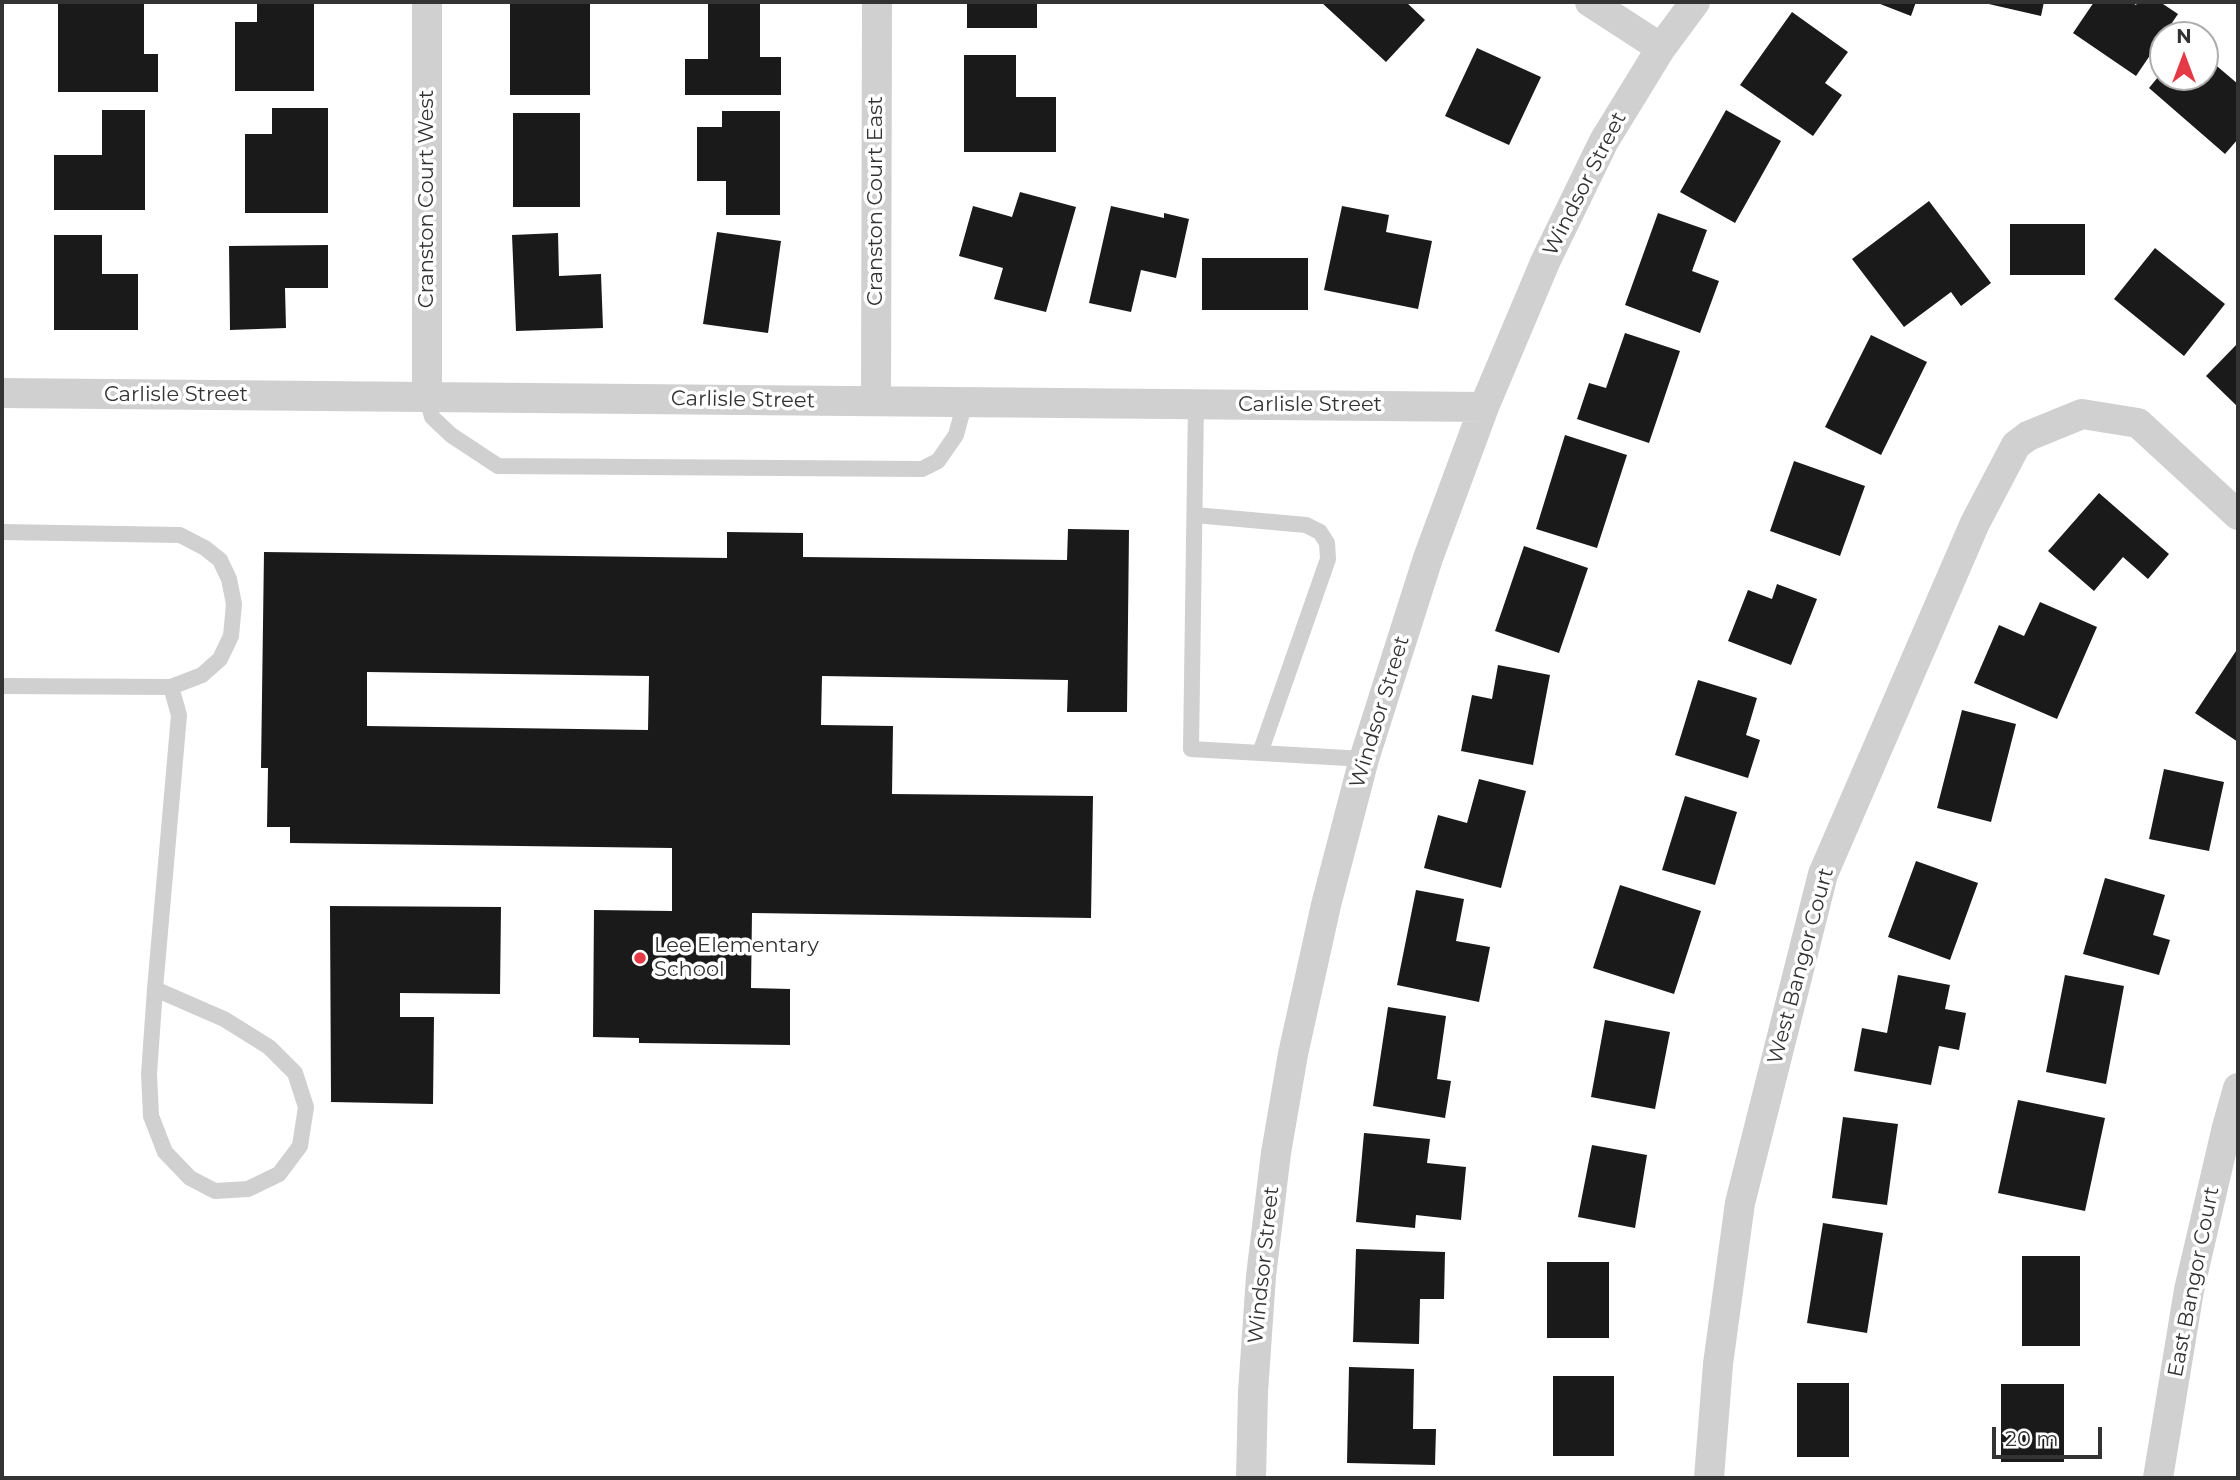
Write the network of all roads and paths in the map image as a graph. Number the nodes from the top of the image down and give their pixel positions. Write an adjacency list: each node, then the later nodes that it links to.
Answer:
1 (428, 2): 7 (street, Cranston Court West)
2 (877, 2): 8 (street, Cranston Court East)
3 (1590, 2): 5 (street)
4 (1695, 2): 5 (street, Windsor Street)
5 (1661, 48): 11 (street, Windsor Street)
6 (2, 393): 7 (street, Carlisle Street)
7 (427, 397): 8 (street, Carlisle Street); 9 (lane)
8 (876, 401): 9 (street, Carlisle Street)
9 (965, 402): 10 (street, Carlisle Street)
10 (1196, 404): 11 (street, Carlisle Street); 12 (lane)
11 (1484, 407): 18 (street, Windsor Street)
12 (1195, 515): 17 (lane); 17 (lane)
13 (2238, 515): 22 (street, West Bangor Court)
14 (2, 533): 16 (lane)
15 (2, 686): 16 (lane)
16 (171, 687): 19 (lane)
17 (1260, 753): 18 (lane)
18 (1364, 758): 21 (street, Windsor Street)
19 (155, 989): 19 (lane)
20 (2238, 1088): 23 (street, East Bangor Court)
21 (1251, 1478)
22 (1709, 1478)
23 (2158, 1478)

